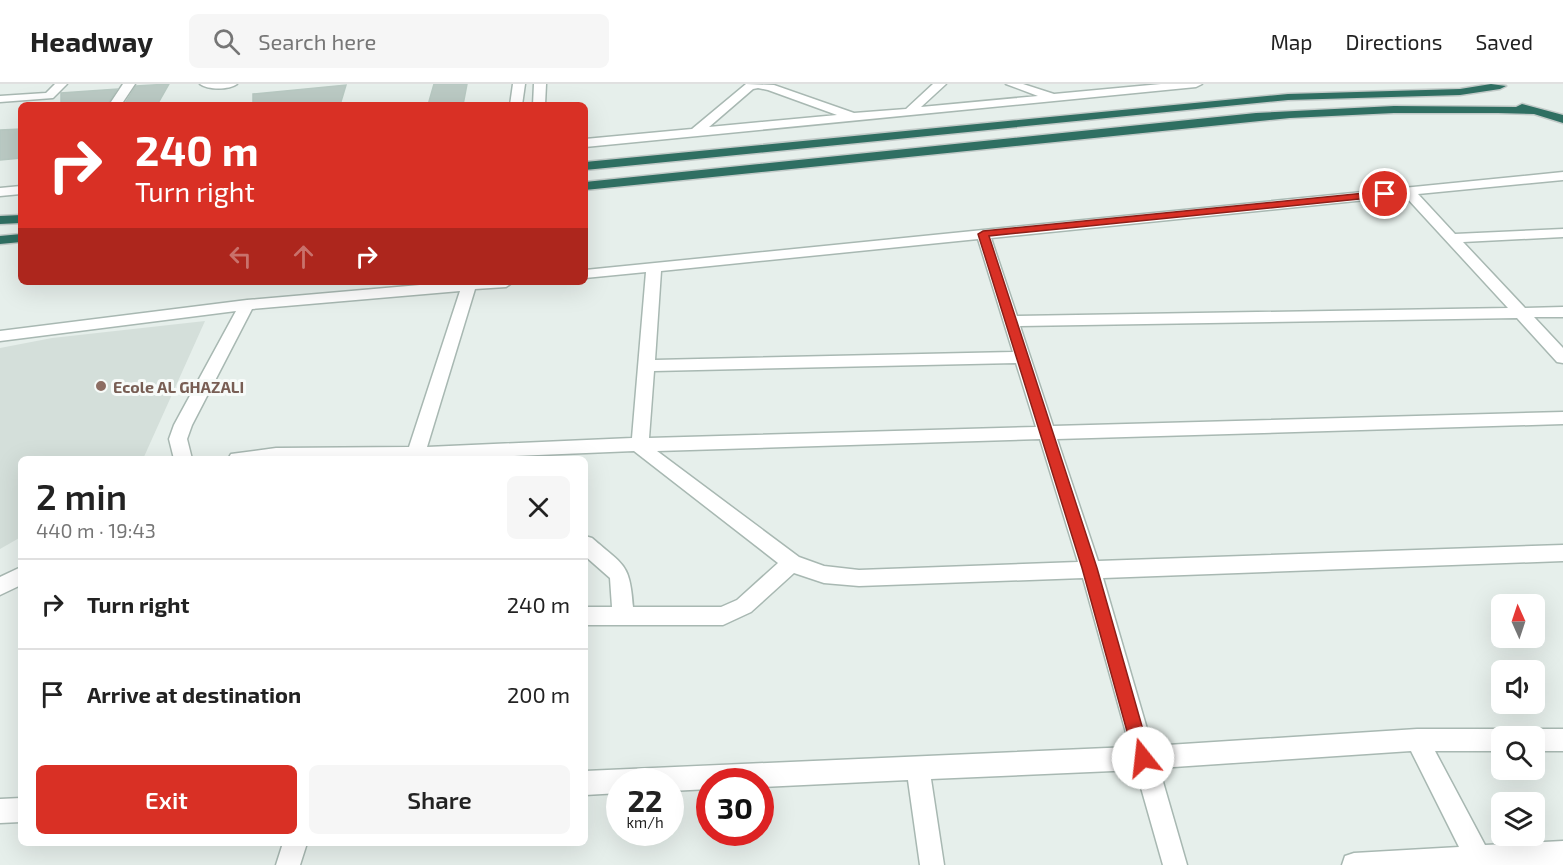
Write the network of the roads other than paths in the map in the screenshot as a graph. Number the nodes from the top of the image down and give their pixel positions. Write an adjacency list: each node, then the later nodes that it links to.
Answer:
1 (61, 84): 14 (street)
2 (129, 84): 15 (street)
3 (207, 84): 4 (street)
4 (231, 84)
5 (519, 84): 16 (street)
6 (540, 84): 17 (street)
7 (940, 84): 19 (street)
8 (1012, 84): 13 (street)
9 (1196, 84): 13 (street)
10 (1450, 84): 12 (highway)
11 (1501, 85): 12 (highway); 18 (highway)
12 (1426, 92): 24 (highway)
13 (1054, 98): 19 (street)
14 (0, 99)
15 (117, 102)
16 (516, 102)
17 (539, 102)
18 (1532, 111): 21 (highway); 26 (highway)
19 (909, 112): 20 (street)
20 (854, 118): 22 (street); 22 (street)
21 (1562, 119)
22 (694, 133): 23 (street)
23 (588, 143)
24 (588, 166)
25 (1563, 176): 28 (street)
26 (588, 186)
27 (18, 190): 29 (street)
28 (1408, 191): 33 (street); 35 (street)
29 (0, 192)
30 (18, 219): 31 (highway)
31 (0, 220)
32 (1563, 233): 35 (street)
33 (983, 234): 37 (street); 44 (street)
34 (18, 238): 36 (highway)
35 (1452, 238): 43 (street)
36 (0, 240)
37 (654, 267): 38 (street); 48 (street)
38 (588, 274)
39 (478, 285): 40 (street)
40 (469, 286): 41 (street); 56 (street)
41 (247, 305): 45 (street); 53 (street)
42 (1563, 312): 43 (street)
43 (1521, 313): 44 (street); 47 (street)
44 (1011, 321): 46 (street)
45 (0, 336)
46 (1022, 357): 48 (street); 50 (street)
47 (1563, 358)
48 (647, 366): 51 (street)
49 (1563, 418): 50 (street)
50 (1047, 432): 51 (street); 61 (street)
51 (640, 447): 52 (street); 60 (street)
52 (525, 454): 57 (street)
53 (182, 456)
54 (260, 456): 55 (street)
55 (368, 456)
56 (414, 456)
57 (451, 456)
58 (588, 547): 65 (street)
59 (1563, 553): 61 (street)
60 (792, 563): 61 (street); 65 (street)
61 (1090, 568): 70 (street)
62 (18, 577): 63 (street)
63 (0, 587)
64 (588, 616): 65 (street)
65 (623, 617)
66 (1416, 740): 67 (street); 70 (street); 77 (street)
67 (1491, 740)
68 (1545, 740): 69 (street)
69 (1563, 740)
70 (1143, 758): 71 (street); 80 (street)
71 (918, 767): 72 (street); 79 (street)
72 (588, 783)
73 (18, 810): 74 (street)
74 (0, 811)
75 (294, 846): 78 (street)
76 (1563, 853): 77 (street)
77 (1479, 861): 81 (street)
78 (288, 865)
79 (932, 865)
80 (1175, 865)
81 (1354, 865)

